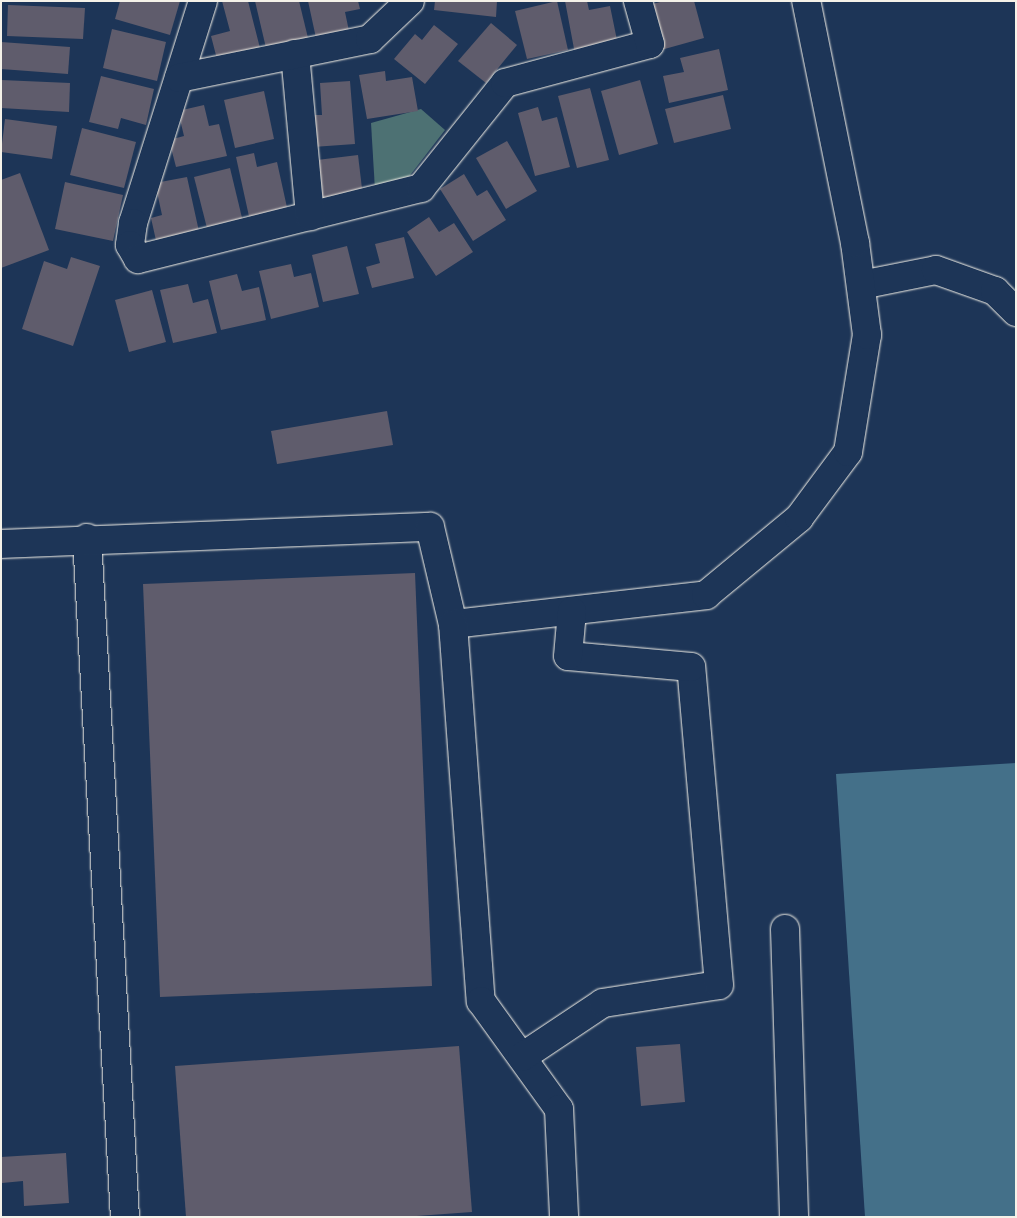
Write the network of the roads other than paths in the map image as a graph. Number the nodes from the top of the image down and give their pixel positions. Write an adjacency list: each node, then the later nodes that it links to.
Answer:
1 (203, 1): 6 (street)
2 (410, 1): 5 (street)
3 (638, 1): 7 (street)
4 (806, 1): 8 (street)
5 (295, 54): 6 (street); 7 (street)
6 (179, 78): 7 (street)
7 (310, 216)
8 (861, 285): 9 (street); 12 (street)
9 (1016, 312)
10 (88, 538): 11 (street); 13 (street); 16 (street)
11 (1, 544)
12 (572, 611): 13 (street); 15 (street)
13 (452, 624): 15 (street)
14 (785, 929): 18 (street)
15 (522, 1057): 17 (street)
16 (125, 1217)
17 (564, 1217)
18 (794, 1217)

